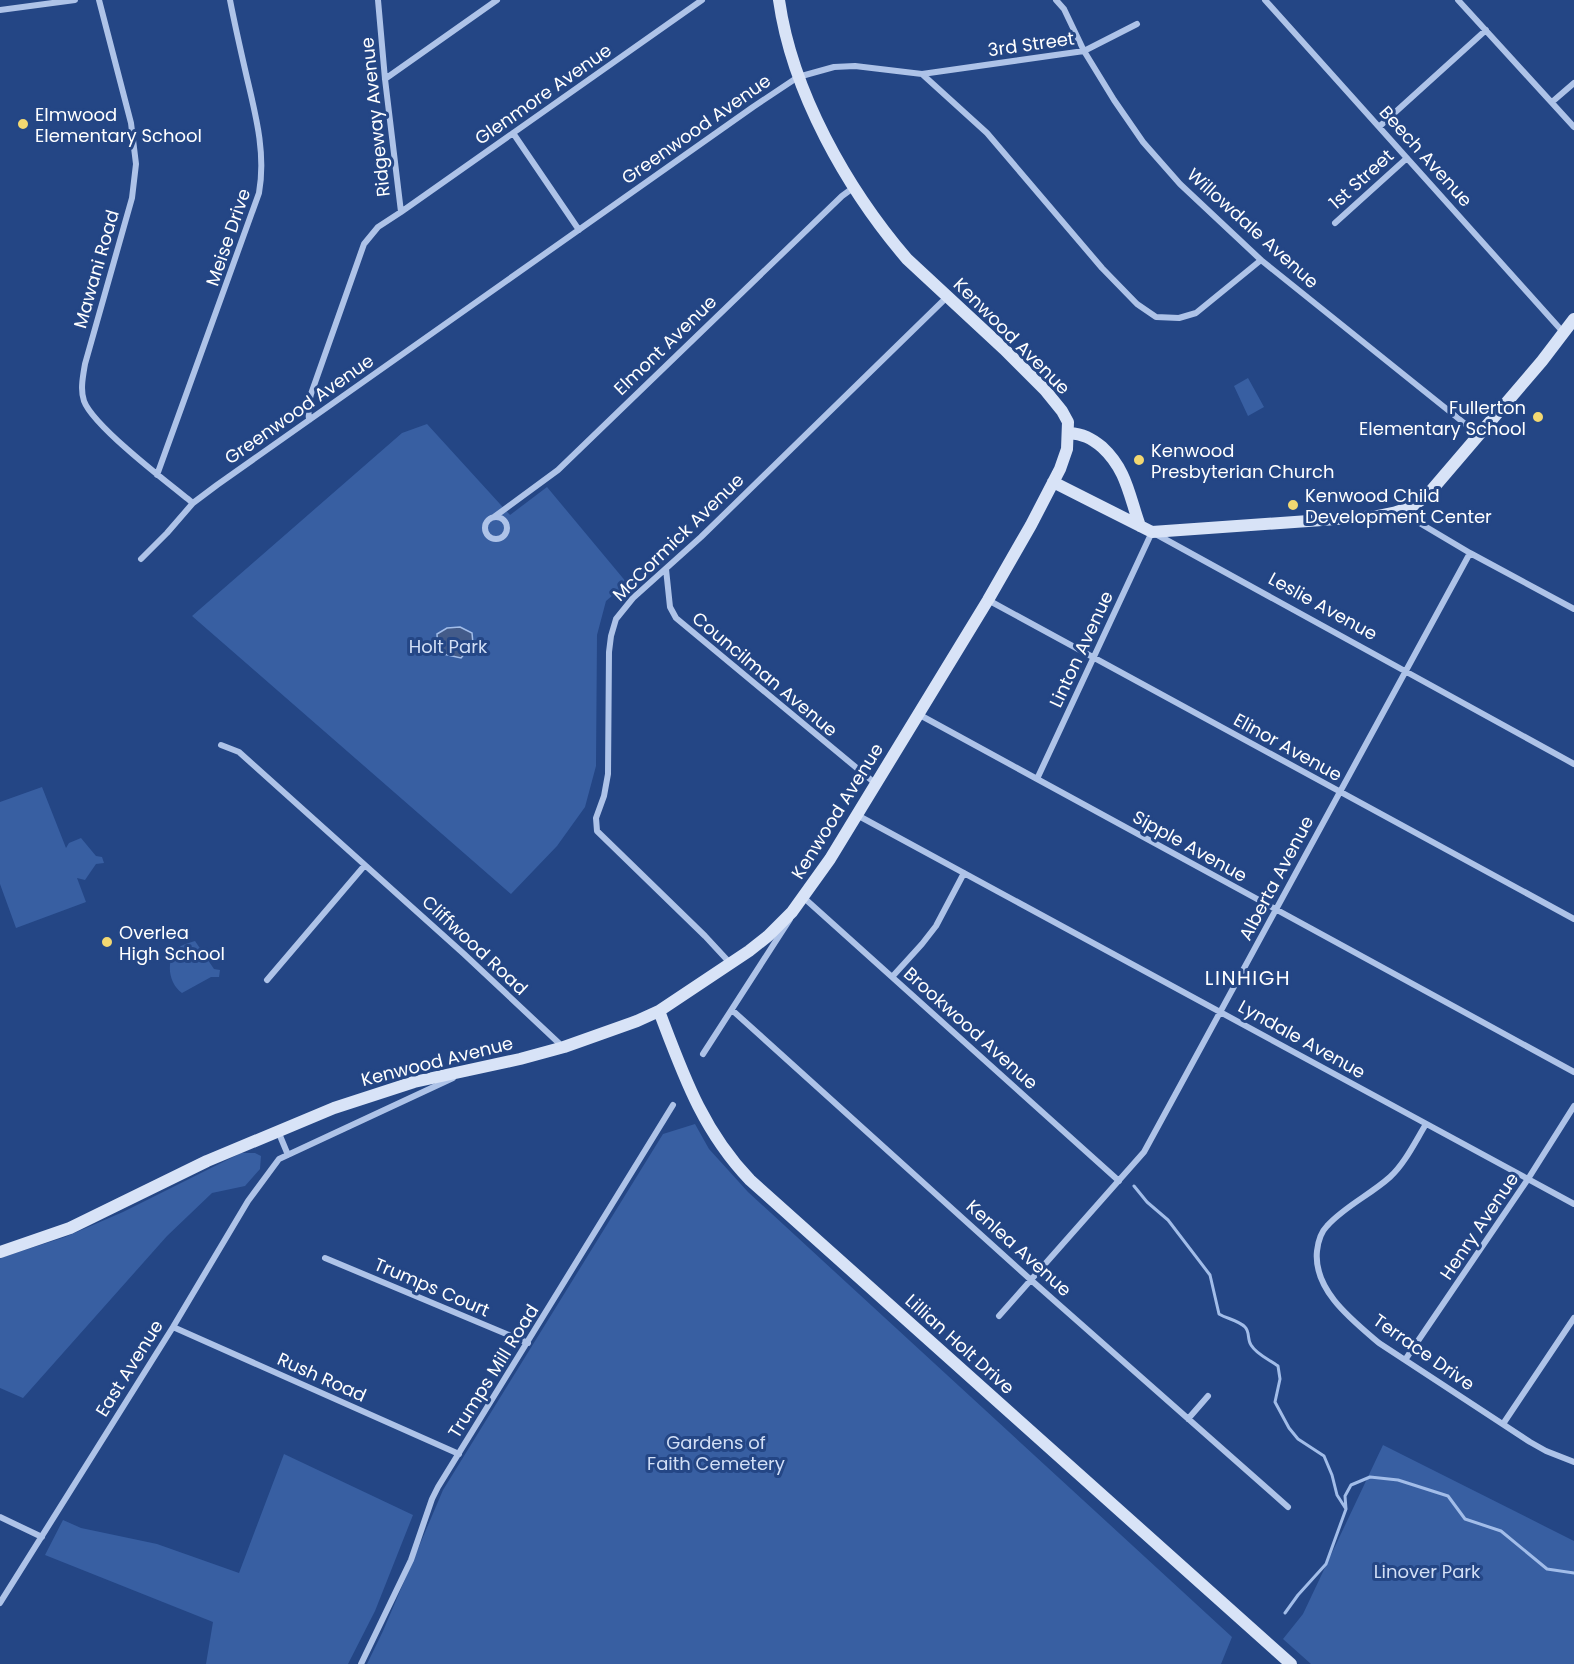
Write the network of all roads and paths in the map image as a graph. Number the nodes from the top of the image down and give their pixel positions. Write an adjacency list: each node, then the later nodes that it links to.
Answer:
1 (75, 0): 11 (street)
2 (99, 0): 35 (street, Mawani Road)
3 (230, 0): 35 (street, Meise Drive)
4 (378, 0): 17 (street, Ridgeway Avenue)
5 (498, 0): 17 (street)
6 (702, 0): 22 (street, Glenmore Avenue)
7 (778, 0): 16 (main road, Kenwood Avenue)
8 (1056, 0): 14 (street, Willowdale Avenue)
9 (1265, 0): 20 (street, Beech Avenue)
10 (1458, 0): 13 (street)
11 (0, 10)
12 (1137, 24): 14 (street, 3rd Street)
13 (1486, 30): 19 (street); 20 (street)
14 (1084, 51): 15 (street, 3rd Street); 28 (street, Willowdale Avenue)
15 (922, 75): 16 (street, Greenwood Avenue); 28 (street)
16 (798, 77): 24 (main road, Kenwood Avenue); 27 (street, Greenwood Avenue)
17 (385, 79): 25 (street, Ridgeway Avenue)
18 (1574, 83): 19 (street)
19 (1552, 102): 21 (street)
20 (1380, 126): 23 (street, Beech Avenue)
21 (1574, 127)
22 (513, 133): 25 (street, Glenmore Avenue); 27 (street)
23 (1407, 158): 26 (street, 1st Street); 31 (street, Beech Avenue)
24 (853, 188): 29 (main road, Kenwood Avenue); 39 (street, Elmont Avenue)
25 (401, 212): 32 (street, Ridgeway Avenue)
26 (1335, 223)
27 (579, 230): 32 (street, Greenwood Avenue)
28 (1261, 260): 34 (street, Willowdale Avenue)
29 (948, 297): 33 (main road, Kenwood Avenue); 44 (street, McCormick Avenue)
30 (1574, 319): 31 (main road)
31 (1563, 332): 34 (main road)
32 (309, 420): 37 (street, Greenwood Avenue)
33 (1069, 433): 36 (main road, Kenwood Avenue); 40 (main road)
34 (1479, 435): 38 (main road)
35 (157, 475): 37 (street, Mawani Road)
36 (1053, 482): 40 (main road, Leslie Avenue); 45 (main road, Kenwood Avenue)
37 (193, 503): 43 (street, Greenwood Avenue)
38 (1401, 512): 41 (main road); 42 (street)
39 (494, 517)
40 (1140, 526): 41 (main road, Leslie Avenue)
41 (1152, 532): 47 (street, Linton Avenue); 48 (street, Leslie Avenue)
42 (1470, 553): 46 (street); 48 (street, Alberta Avenue)
43 (141, 559)
44 (666, 568): 53 (street, Councilman Avenue); 62 (street, McCormick Avenue)
45 (988, 600): 47 (street, Elinor Avenue); 49 (main road, Kenwood Avenue)
46 (1574, 609)
47 (1093, 658): 52 (street, Linton Avenue); 54 (street, Elinor Avenue)
48 (1406, 672): 51 (street, Leslie Avenue); 54 (street, Alberta Avenue)
49 (918, 714): 52 (street, Sipple Avenue); 53 (main road, Kenwood Avenue)
50 (221, 745): 56 (street, Cliffwood Road)
51 (1574, 764)
52 (1037, 779): 59 (street, Sipple Avenue)
53 (876, 784): 55 (main road, Kenwood Avenue)
54 (1340, 793): 59 (street, Alberta Avenue); 61 (street, Elinor Avenue)
55 (857, 815): 57 (street, Lyndale Avenue); 58 (main road, Kenwood Avenue)
56 (365, 865): 64 (street); 68 (street, Cliffwood Road)
57 (964, 873): 63 (street); 67 (street, Lyndale Avenue)
58 (803, 897): 60 (main road, Kenwood Avenue); 63 (street, Brookwood Avenue)
59 (1276, 911): 67 (street, Alberta Avenue); 71 (street, Sipple Avenue)
60 (792, 912): 62 (main road, Kenwood Avenue); 65 (street)
61 (1574, 919)
62 (730, 963): 66 (main road, Kenwood Avenue)
63 (892, 977): 78 (street, Brookwood Avenue)
64 (267, 980)
65 (732, 1010): 69 (street); 82 (street, Kenlea Avenue)
66 (659, 1011): 68 (main road, Kenwood Avenue); 98 (main road, Lillian Holt Drive)
67 (1221, 1012): 74 (street, Lyndale Avenue); 78 (street, Alberta Avenue)
68 (564, 1047): 70 (main road, Kenwood Avenue)
69 (703, 1054)
70 (485, 1067): 75 (main road, Kenwood Avenue); 76 (street, East Avenue)
71 (1574, 1072)
72 (673, 1105): 86 (street, Trumps Mill Road)
73 (1574, 1106): 77 (street, Henry Avenue)
74 (1426, 1124): 77 (street, Lyndale Avenue); 87 (street, Terrace Drive)
75 (278, 1131): 76 (street); 80 (main road, Kenwood Avenue)
76 (288, 1155): 85 (street, East Avenue)
77 (1528, 1179): 79 (street, Lyndale Avenue); 87 (street, Henry Avenue)
78 (1119, 1181): 82 (street, Alberta Avenue)
79 (1574, 1204)
80 (0, 1252)
81 (325, 1258): 86 (street, Trumps Court)
82 (1031, 1280): 83 (street, Alberta Avenue); 89 (street, Kenlea Avenue)
83 (999, 1316)
84 (1574, 1318): 90 (street)
85 (173, 1327): 91 (street, Rush Road); 95 (street, East Avenue)
86 (528, 1343): 91 (street, Trumps Mill Road)
87 (1405, 1360): 90 (street, Terrace Drive)
88 (1208, 1396): 89 (street)
89 (1188, 1419): 93 (street, Kenlea Avenue)
90 (1503, 1424): 92 (street, Terrace Drive)
91 (459, 1454): 97 (street, Trumps Mill Road)
92 (1574, 1462)
93 (1288, 1507)
94 (0, 1517): 95 (street)
95 (42, 1537): 96 (street, East Avenue)
96 (0, 1603)
97 (361, 1664)
98 (1291, 1664)

